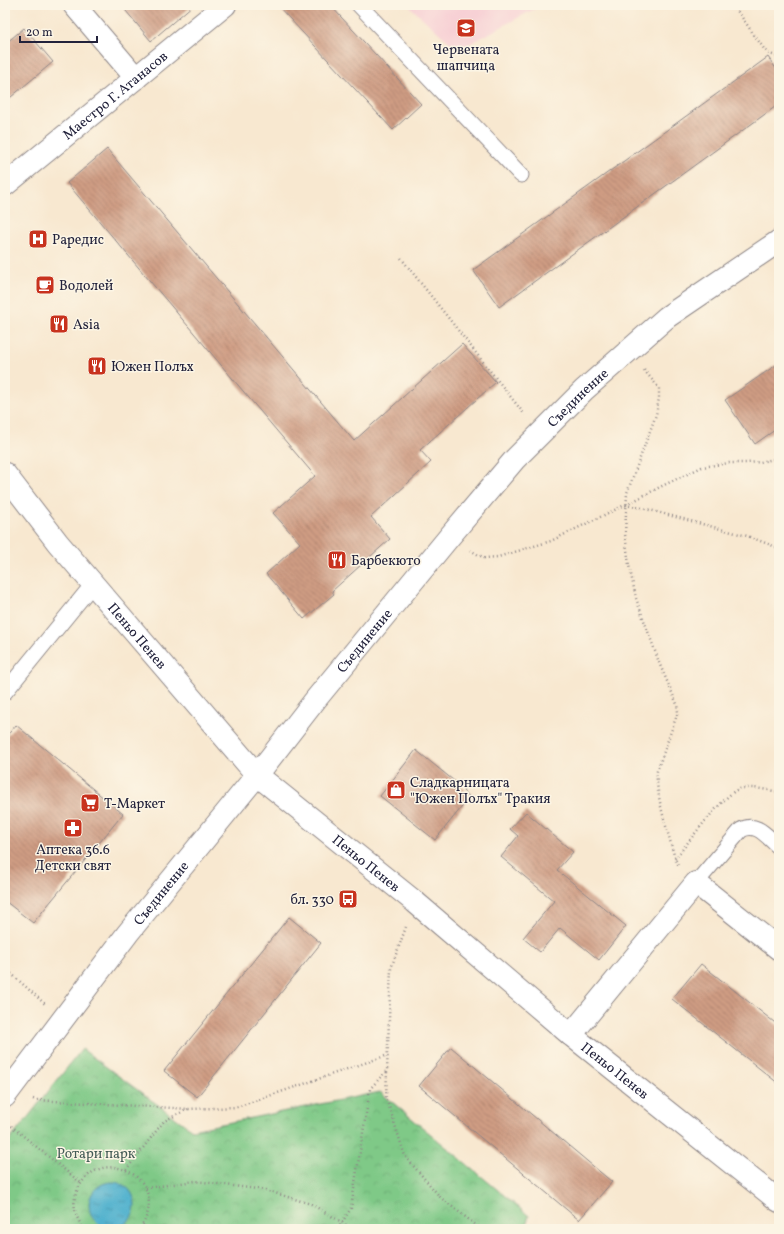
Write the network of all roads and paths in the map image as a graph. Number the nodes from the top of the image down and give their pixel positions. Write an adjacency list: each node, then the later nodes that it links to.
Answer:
1 (74, 5): 6 (street)
2 (360, 5): 7 (lane)
3 (733, 5): 5 (path)
4 (219, 7): 6 (street, Маестро Г. Атанасов)
5 (779, 57)
6 (136, 78): 8 (street, Маестро Г. Атанасов)
7 (521, 175)
8 (5, 185)
9 (779, 241): 11 (street, Съединение)
10 (401, 258): 12 (path)
11 (629, 350): 12 (street, Съединение); 15 (path)
12 (540, 435): 16 (street, Съединение)
13 (779, 458): 15 (path)
14 (5, 474): 18 (street, Пеньо Пенев)
15 (626, 505): 16 (path); 17 (path); 23 (path)
16 (450, 536): 20 (street, Съединение)
17 (779, 548)
18 (93, 584): 19 (lane); 20 (street, Пеньо Пенев)
19 (5, 692)
20 (257, 775): 25 (street, Пеньо Пенев); 28 (street, Съединение)
21 (779, 792): 23 (path)
22 (779, 847): 24 (lane)
23 (675, 859): 24 (path)
24 (696, 883): 26 (street); 29 (street)
25 (415, 902): 29 (street, Пеньо Пенев); 30 (path)
26 (779, 948)
27 (5, 968): 28 (path)
28 (62, 1020): 32 (street, Съединение)
29 (571, 1035): 38 (street, Пеньо Пенев)
30 (388, 1055): 31 (path); 33 (path)
31 (387, 1069): 39 (path); 44 (path)
32 (9, 1091): 33 (path)
33 (189, 1109): 35 (path)
34 (5, 1121): 36 (path)
35 (126, 1170): 36 (path); 37 (path)
36 (81, 1183): 40 (path)
37 (146, 1188): 39 (path); 41 (path)
38 (779, 1201)
39 (342, 1222): 42 (path); 43 (path)
40 (84, 1229)
41 (140, 1229)
42 (338, 1229)
43 (353, 1229)
44 (481, 1229)

